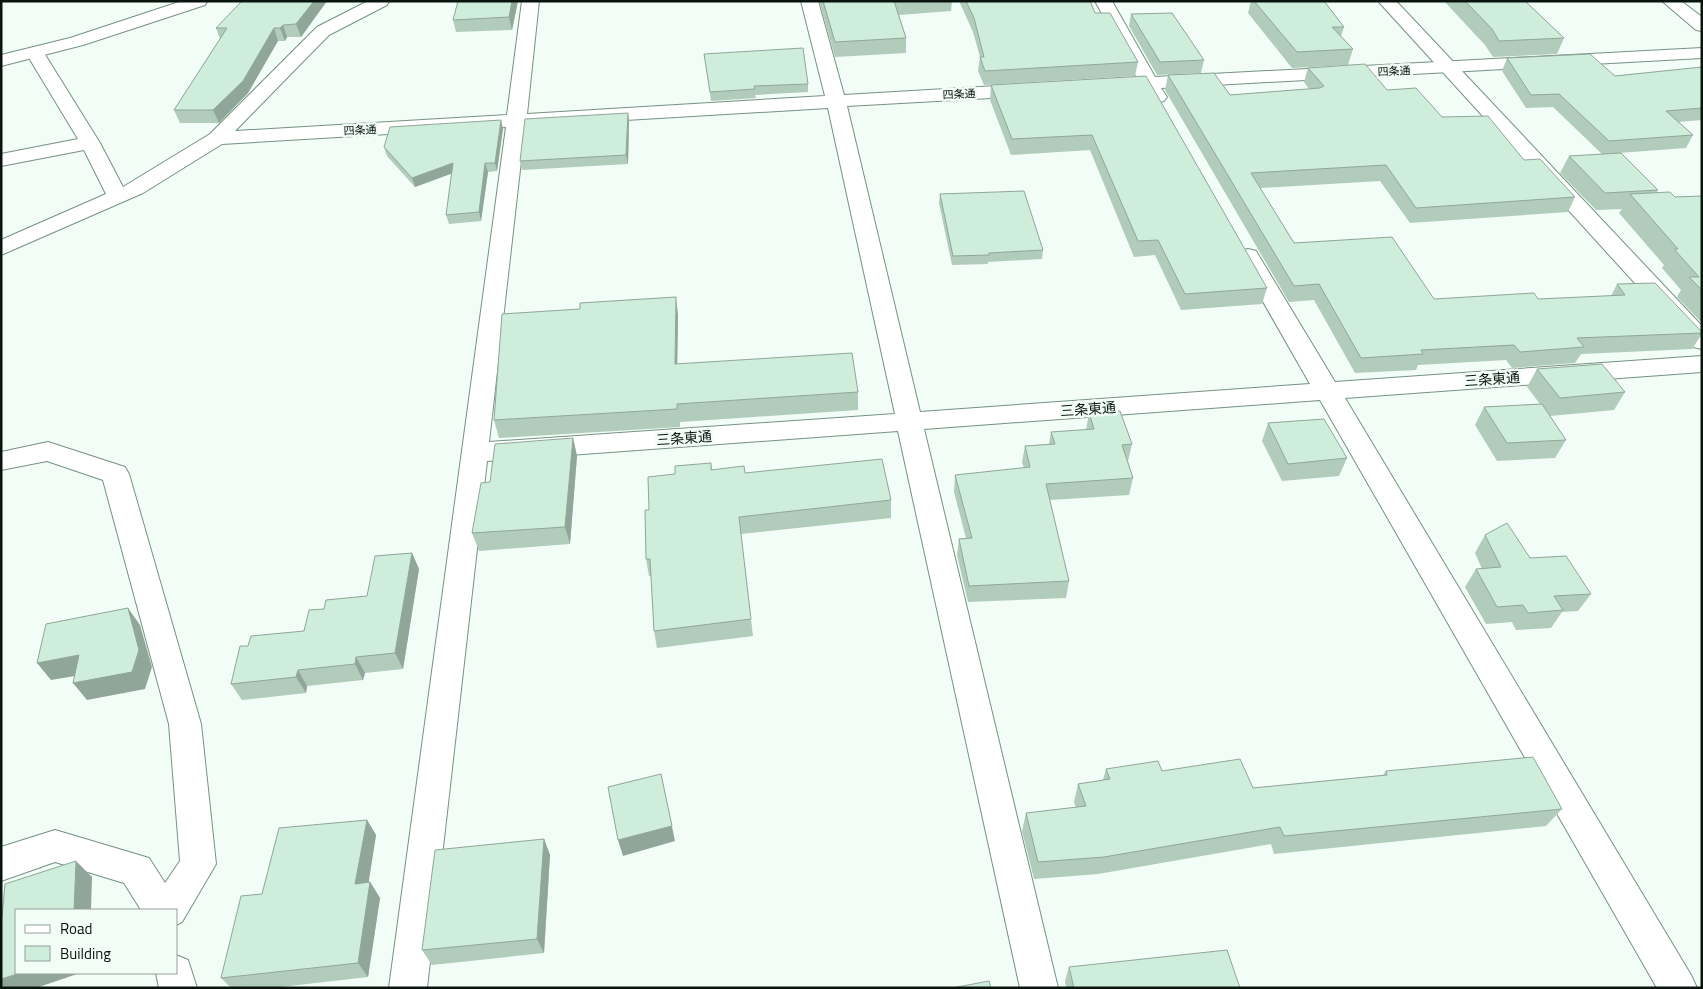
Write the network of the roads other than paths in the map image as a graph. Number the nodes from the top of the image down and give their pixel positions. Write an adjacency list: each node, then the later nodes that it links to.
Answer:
1 (200, 1): 9 (street)
2 (381, 1): 19 (street)
3 (531, 1): 18 (street)
4 (809, 1): 16 (street)
5 (1103, 1): 13 (street)
6 (1386, 1): 12 (street)
7 (1670, 1): 8 (street)
8 (1702, 26)
9 (34, 53): 11 (street); 20 (street)
10 (1702, 53): 12 (street, 四条通)
11 (1, 60)
12 (1448, 68): 13 (street, 四条通); 25 (street)
13 (1149, 83): 14 (street, 四条通); 17 (street)
14 (1090, 86)
15 (1051, 88): 16 (street, 四条通)
16 (836, 101): 18 (street, 四条通); 28 (street)
17 (1168, 117)
18 (516, 120): 19 (street, 四条通); 29 (street)
19 (217, 138): 22 (street)
20 (90, 143): 21 (street); 22 (street)
21 (1, 160)
22 (118, 197): 24 (street)
23 (1237, 237): 27 (street)
24 (1, 248)
25 (1702, 340)
26 (1702, 364): 27 (street, 三条東通)
27 (1326, 391): 28 (street, 三条東通); 38 (street)
28 (909, 422): 29 (street, 三条東通); 37 (street)
29 (474, 453): 36 (street)
30 (2, 460): 33 (street)
31 (1, 864): 32 (street)
32 (161, 909)
33 (170, 909)
34 (175, 974): 35 (street)
35 (178, 988)
36 (408, 988)
37 (1039, 988)
38 (1678, 988)

